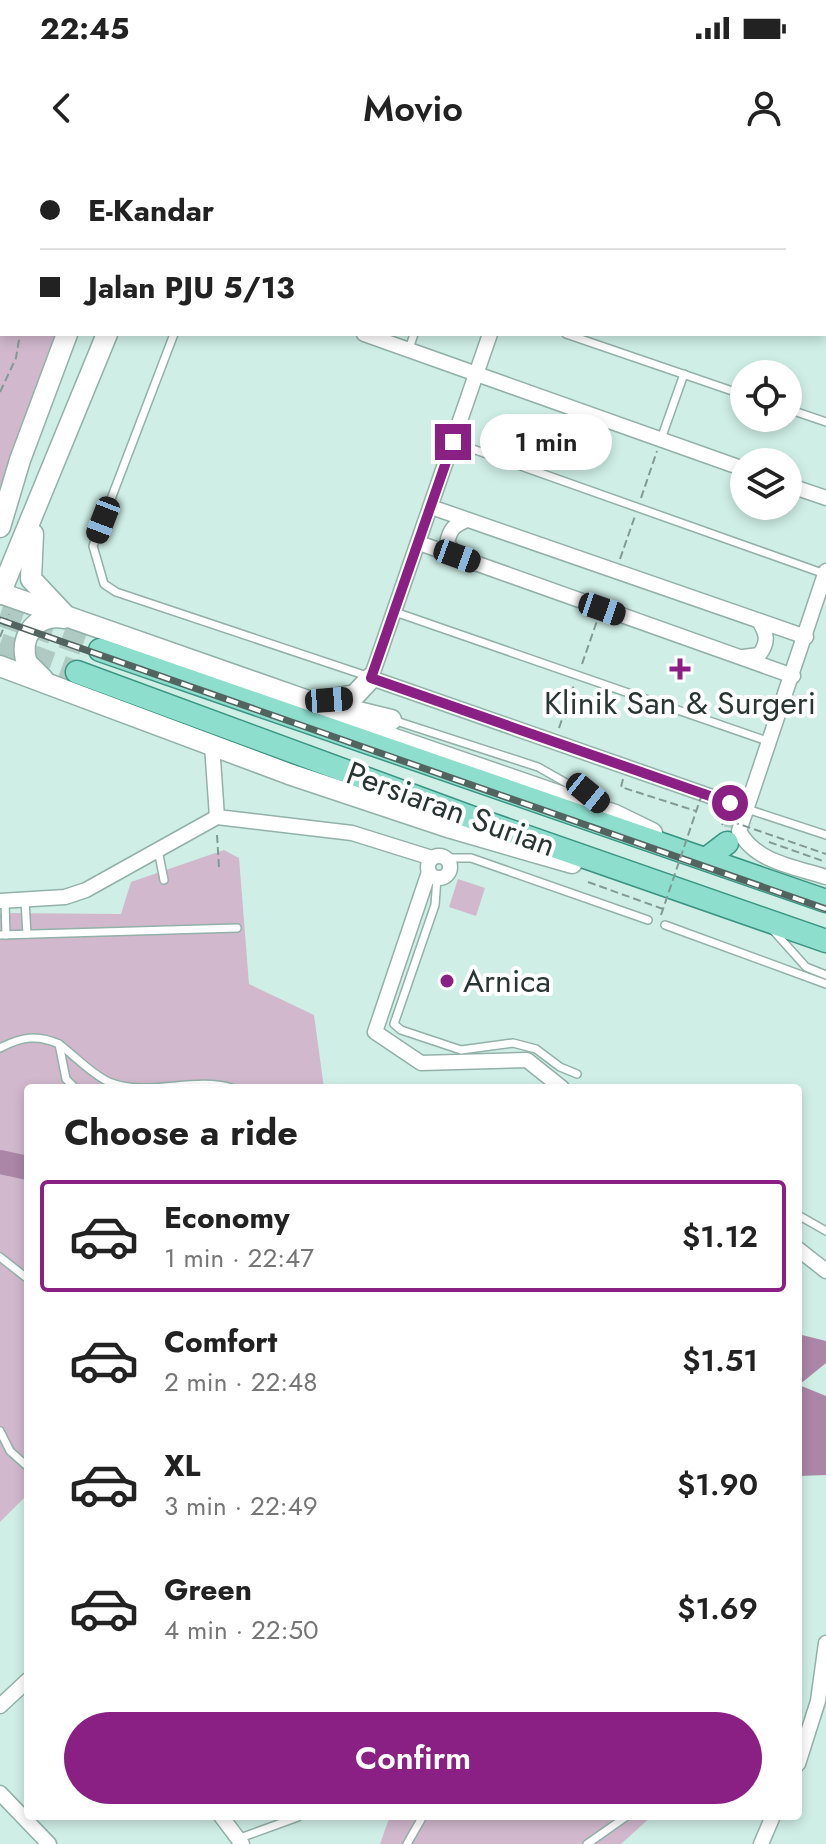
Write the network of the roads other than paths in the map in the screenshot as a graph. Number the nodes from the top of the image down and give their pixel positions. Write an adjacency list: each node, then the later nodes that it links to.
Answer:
1 (66, 336): 18 (main road)
2 (106, 336): 16 (main road)
3 (173, 336): 38 (lane)
4 (370, 336): 8 (street)
5 (413, 336): 8 (lane)
6 (489, 336): 9 (street)
7 (572, 336): 10 (lane)
8 (409, 349): 9 (street)
9 (476, 373): 14 (street); 15 (street)
10 (684, 374): 11 (lane); 14 (lane)
11 (730, 390)
12 (802, 414): 13 (lane)
13 (826, 422)
14 (661, 439): 17 (street)
15 (453, 442): 22 (street); 27 (lane)
16 (60, 450): 28 (main road); 30 (main road)
17 (730, 464)
18 (12, 482): 21 (main road); 24 (main road)
19 (802, 490): 20 (street)
20 (826, 498)
21 (0, 502)
22 (431, 507): 23 (street); 25 (street)
23 (467, 520): 26 (street); 31 (street)
24 (0, 527)
25 (419, 543): 26 (street); 29 (street)
26 (457, 556): 34 (street)
27 (826, 572): 32 (street)
28 (0, 594): 30 (main road, Persiaran Surian)
29 (395, 612): 38 (street); 42 (lane)
30 (74, 619): 39 (main road); 40 (main road, Persiaran Surian)
31 (759, 621): 32 (street); 34 (street)
32 (806, 637): 37 (street)
33 (100, 650): 49 (main road, Persiaran Surian)
34 (743, 657): 37 (street)
35 (77, 672): 54 (main road, Persiaran Surian)
36 (6, 673): 39 (main road, Persiaran Surian)
37 (793, 676): 42 (street)
38 (371, 678): 40 (main road); 44 (street)
39 (49, 684): 43 (main road, Persiaran Surian)
40 (311, 702): 41 (main road); 45 (main road, Persiaran Surian)
41 (391, 720): 45 (lane)
42 (770, 742): 44 (street)
43 (212, 745): 46 (street); 53 (main road, Persiaran Surian)
44 (747, 809): 47 (lane); 55 (street)
45 (615, 815): 49 (main road, Persiaran Surian)
46 (217, 817): 50 (street); 52 (street)
47 (826, 835)
48 (729, 838): 51 (main road)
49 (675, 849): 51 (main road, Persiaran Surian)
50 (158, 850): 56 (lane); 59 (street)
51 (706, 859): 57 (main road, Persiaran Surian)
52 (436, 867): 61 (lane); 71 (lane); 78 (street)
53 (586, 874): 54 (main road)
54 (636, 875): 60 (main road, Persiaran Surian)
55 (826, 877)
56 (164, 880)
57 (822, 891)
58 (2, 901): 59 (street); 65 (lane)
59 (25, 901): 64 (lane)
60 (762, 919): 66 (main road, Persiaran Surian); 67 (lane)
61 (648, 920)
62 (665, 925): 68 (lane)
63 (237, 928): 64 (lane)
64 (27, 934): 65 (lane)
65 (3, 935)
66 (826, 941)
67 (826, 975)
68 (826, 984)
69 (59, 1044): 70 (lane); 72 (lane); 73 (lane)
70 (0, 1048)
71 (577, 1074)
72 (109, 1082): 74 (lane); 75 (lane)
73 (71, 1084)
74 (106, 1084)
75 (123, 1084)
76 (193, 1084): 77 (lane)
77 (214, 1084)
78 (557, 1084)
79 (802, 1217): 80 (lane)
80 (826, 1231)
81 (802, 1252): 83 (street)
82 (0, 1257): 84 (lane)
83 (826, 1271)
84 (24, 1276)
85 (0, 1431): 86 (lane)
86 (24, 1463)
87 (826, 1643): 89 (street)
88 (24, 1684): 90 (street)
89 (822, 1698): 91 (street)
90 (0, 1706)
91 (802, 1753)
92 (0, 1793): 93 (street)
93 (24, 1818)
94 (26, 1820): 101 (street)
95 (224, 1820): 100 (street)
96 (291, 1820): 100 (lane)
97 (421, 1820): 102 (lane)
98 (621, 1820): 103 (lane)
99 (771, 1820): 104 (street)
100 (241, 1841)
101 (49, 1844)
102 (407, 1844)
103 (587, 1844)
104 (761, 1844)

